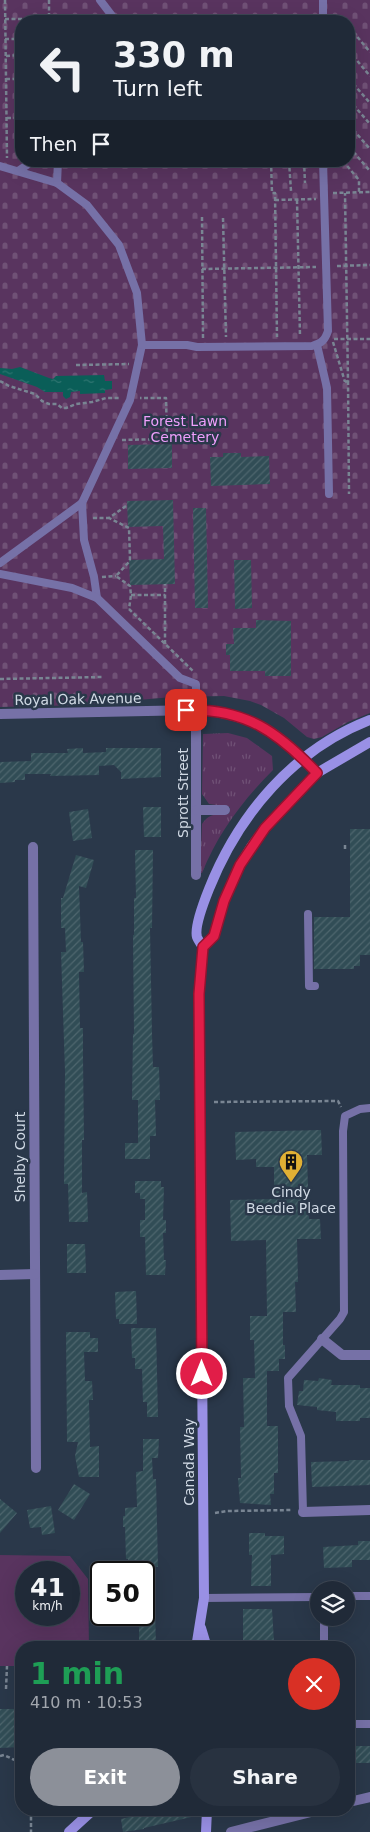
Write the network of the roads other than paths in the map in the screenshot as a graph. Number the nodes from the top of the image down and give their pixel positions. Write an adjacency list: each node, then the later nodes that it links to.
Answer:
1 (323, 0): 4 (lane)
2 (102, 1): 3 (lane)
3 (112, 15)
4 (322, 15)
5 (25, 167): 9 (lane)
6 (58, 167): 10 (lane)
7 (323, 167): 12 (lane)
8 (4, 168): 9 (lane)
9 (18, 172): 10 (lane)
10 (57, 182): 11 (lane)
11 (142, 345): 12 (lane); 14 (lane)
12 (317, 345): 13 (lane)
13 (329, 494)
14 (82, 503): 15 (lane); 17 (lane)
15 (0, 563)
16 (0, 574): 17 (lane)
17 (97, 598): 18 (lane)
18 (196, 710): 19 (street, Royal Oak Avenue); 22 (street, Royal Oak Avenue); 24 (street, Sprott Street)
19 (0, 714)
20 (370, 720): 22 (main road, Canada Way)
21 (370, 742): 23 (main road, Canada Way)
22 (303, 758): 23 (street, Royal Oak Avenue); 29 (main road, Canada Way)
23 (317, 773): 29 (main road, Canada Way)
24 (197, 810): 25 (street); 27 (street, Sprott Street)
25 (225, 810)
26 (33, 847): 32 (street, Shelby Court)
27 (196, 876)
28 (308, 914): 30 (lane)
29 (203, 947): 42 (main road, Canada Way)
30 (315, 986)
31 (370, 1108): 34 (lane)
32 (35, 1274): 33 (street); 36 (street, Shelby Court)
33 (0, 1275)
34 (322, 1339): 35 (street); 38 (lane)
35 (370, 1355)
36 (36, 1468)
37 (370, 1510): 38 (street)
38 (303, 1512)
39 (310, 1596): 42 (lane)
40 (355, 1596): 41 (lane)
41 (370, 1596)
42 (204, 1598): 43 (main road, Canada Way)
43 (200, 1624): 45 (main road, Canada Way); 46 (main road)
44 (324, 1626): 47 (lane)
45 (197, 1641)
46 (205, 1641)
47 (324, 1641)
48 (355, 1724): 49 (lane)
49 (370, 1724)
50 (370, 1797): 51 (street)
51 (355, 1801)
52 (86, 1816): 55 (main road)
53 (207, 1816): 56 (main road)
54 (295, 1816): 57 (street)
55 (69, 1832)
56 (206, 1832)
57 (231, 1832)

